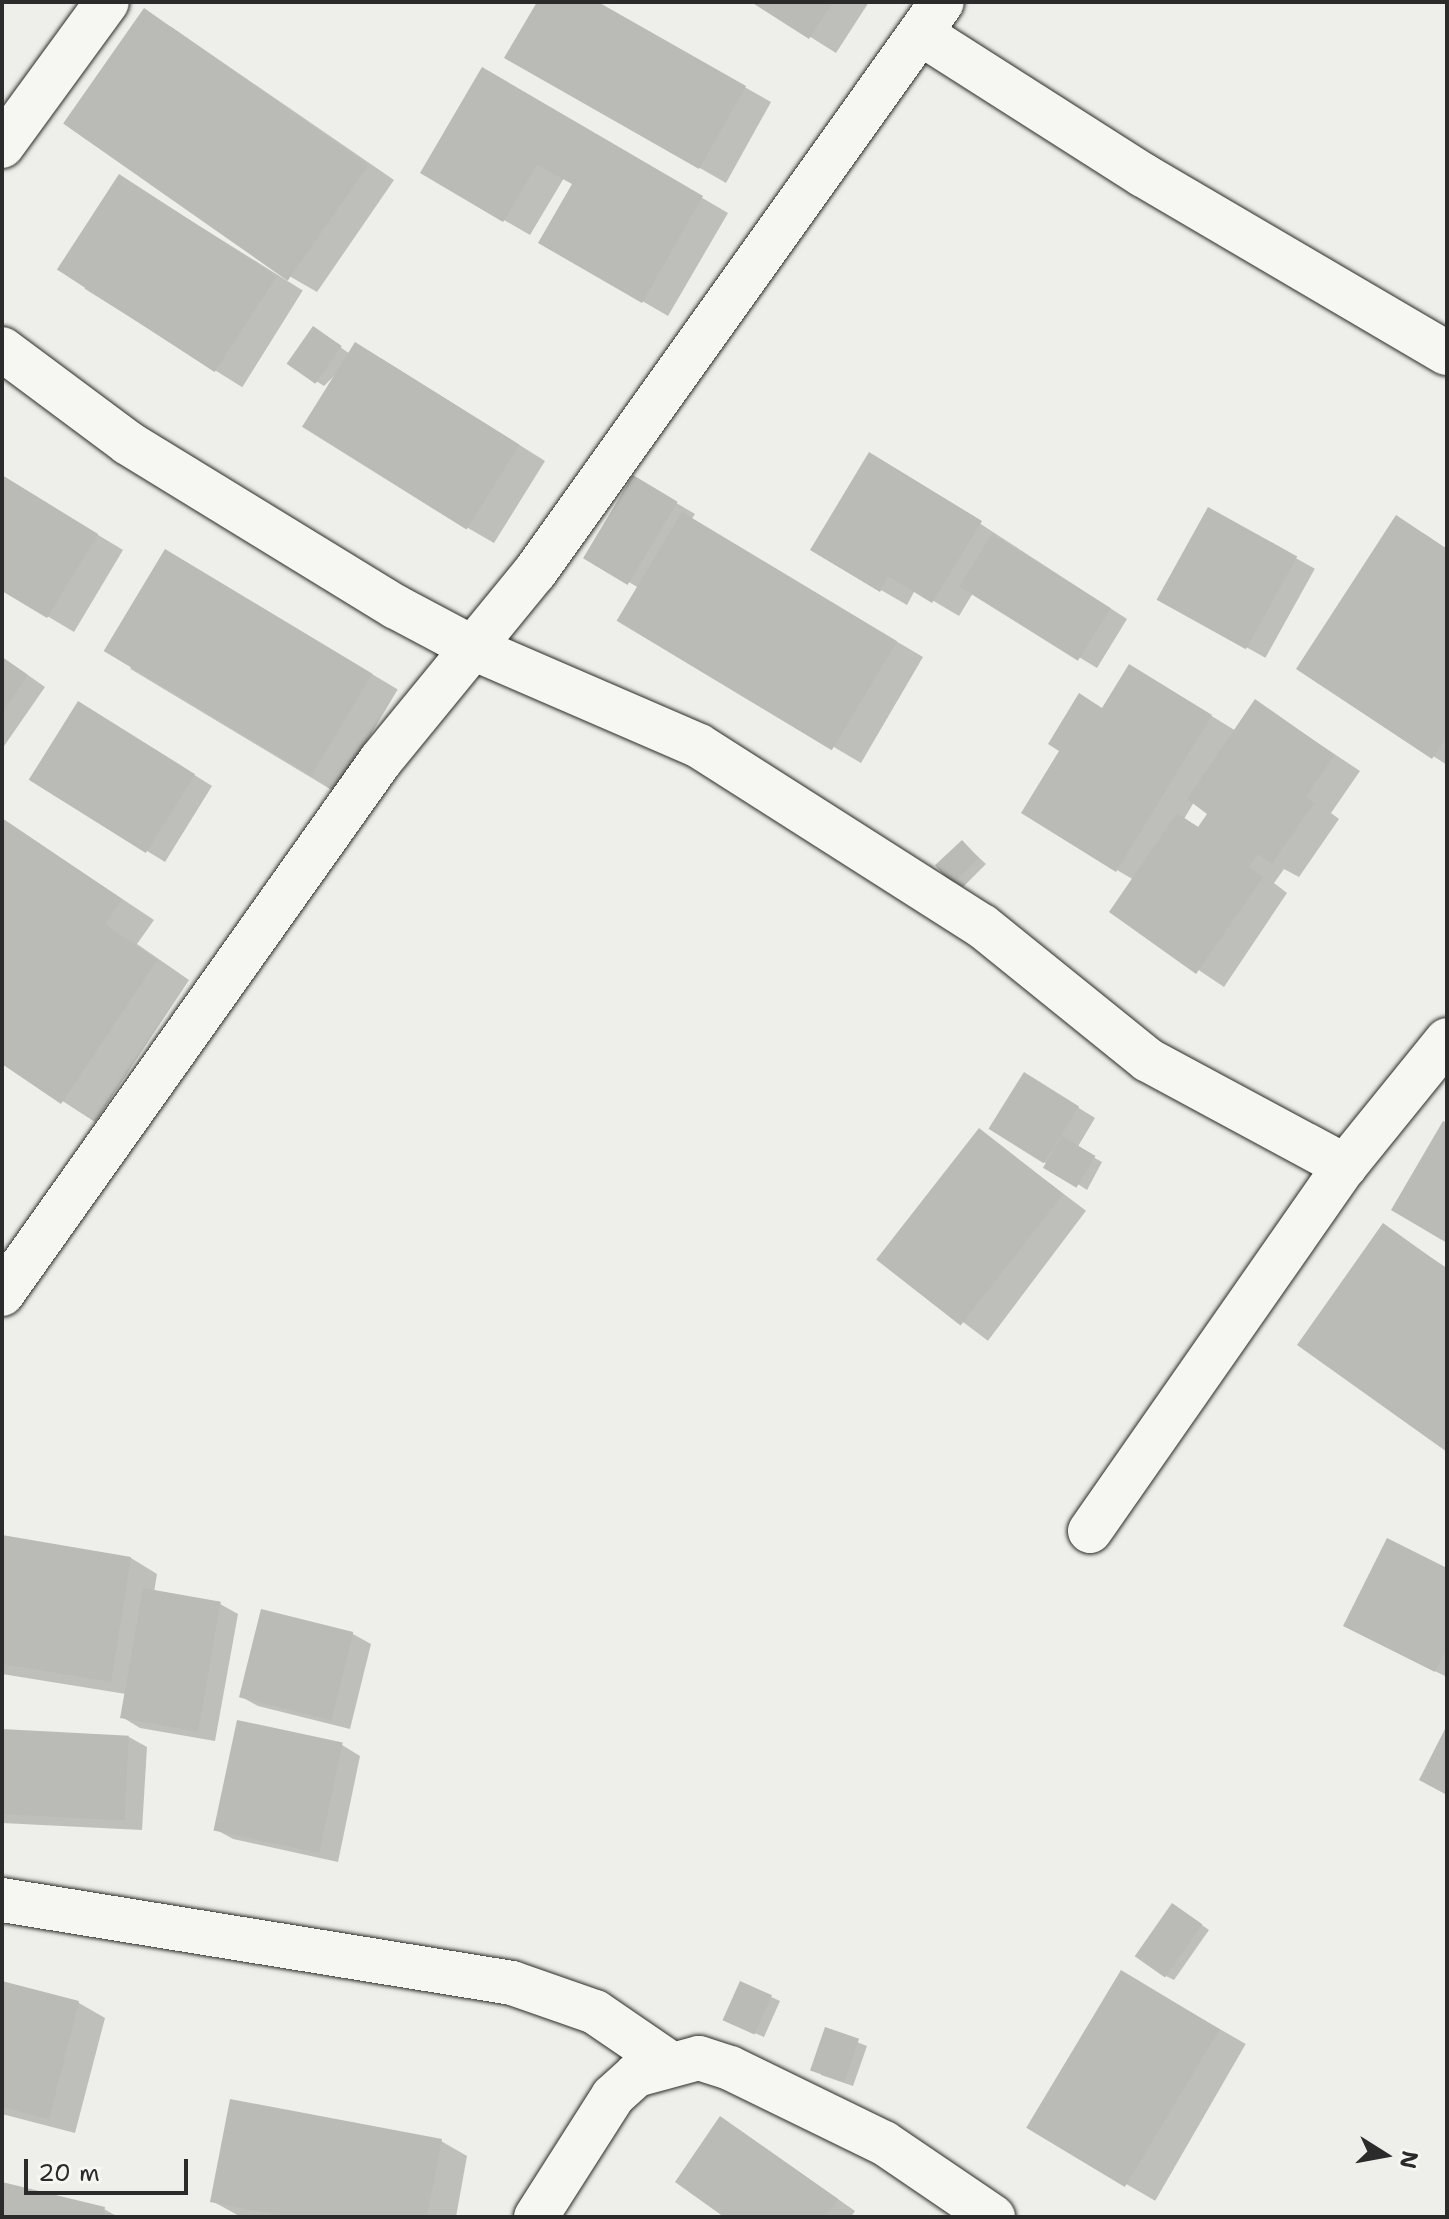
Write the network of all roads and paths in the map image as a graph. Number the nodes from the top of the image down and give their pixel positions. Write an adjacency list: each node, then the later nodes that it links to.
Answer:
1 (107, 2): 3 (street)
2 (933, 18): 5 (street); 6 (street)
3 (2, 146)
4 (2, 349): 6 (street)
5 (1447, 353)
6 (473, 648): 8 (street); 9 (street)
7 (1447, 1040): 8 (street)
8 (1345, 1166): 10 (street)
9 (2, 1294)
10 (1090, 1531)
11 (2, 1900): 12 (street)
12 (668, 2062): 13 (street); 14 (street)
13 (536, 2217)
14 (993, 2217)

